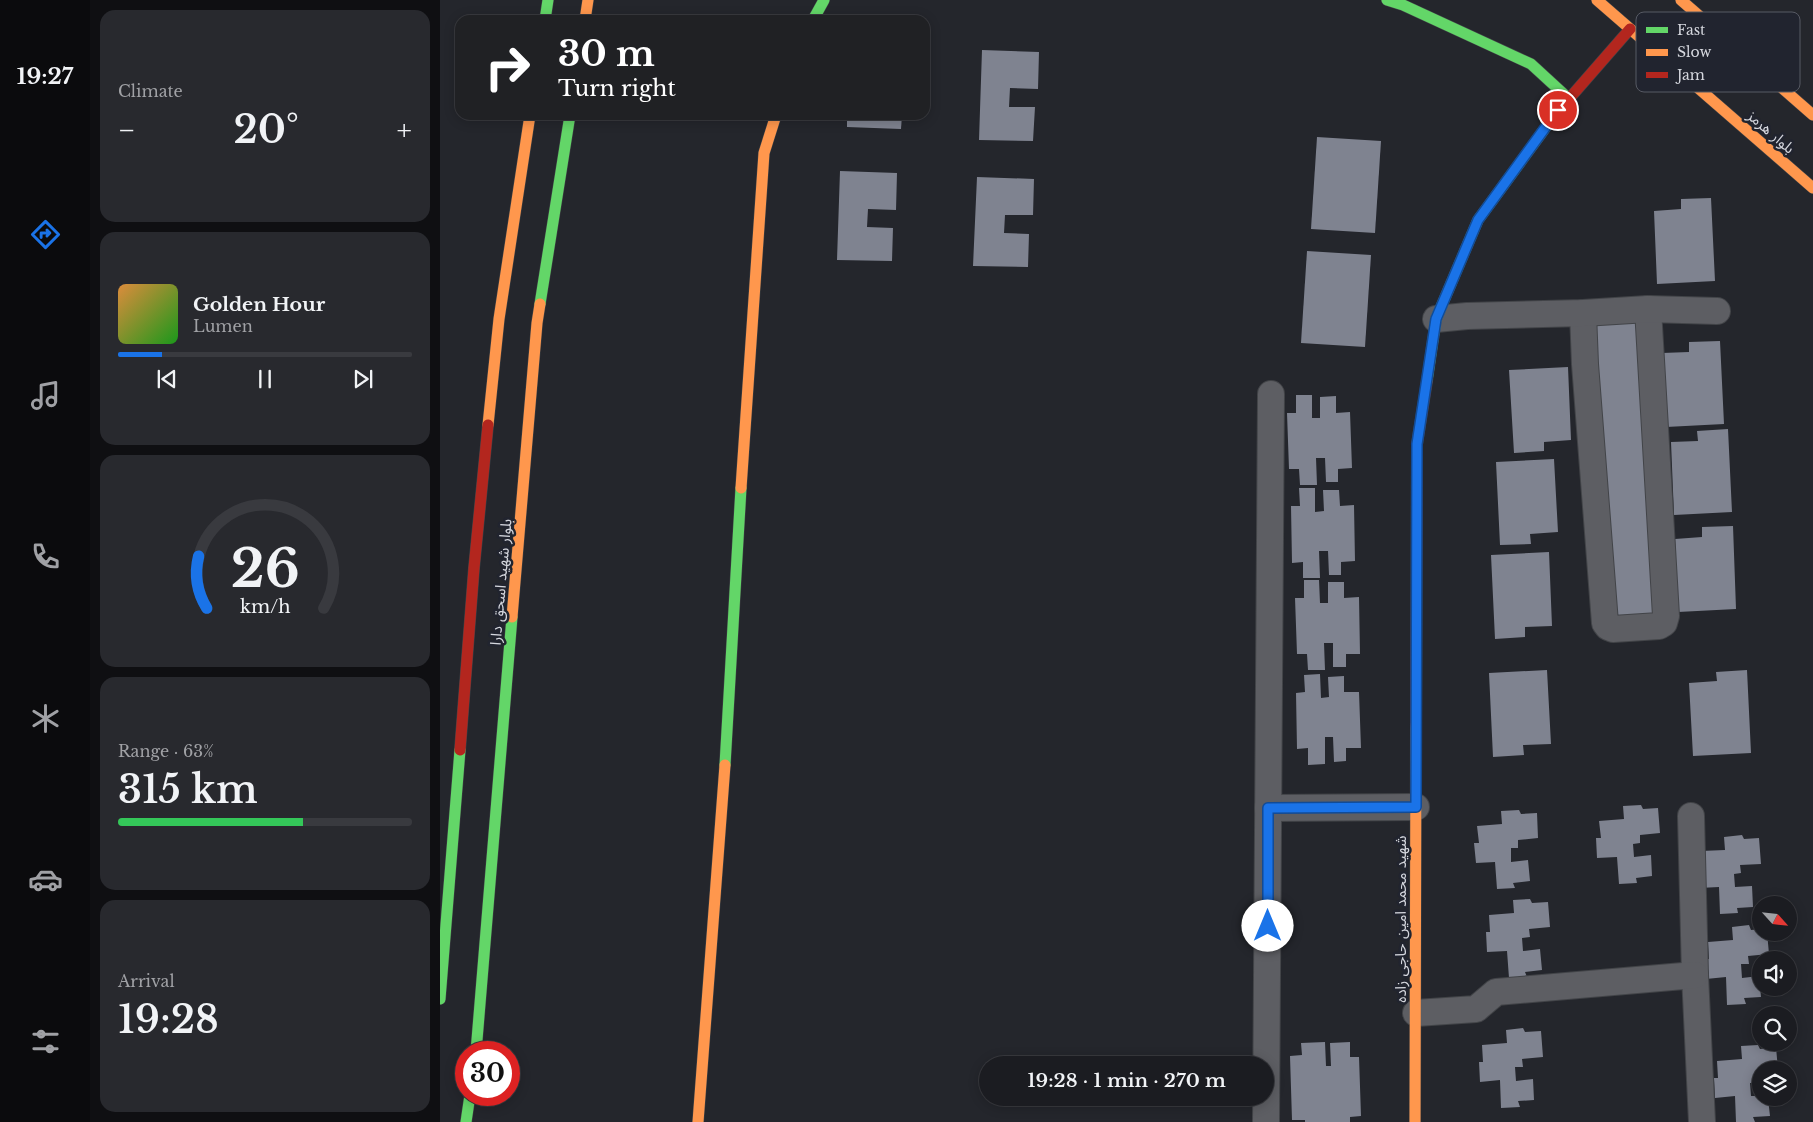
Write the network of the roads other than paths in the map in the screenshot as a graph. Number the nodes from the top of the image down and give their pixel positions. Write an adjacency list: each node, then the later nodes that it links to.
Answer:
1 (548, 0): 8 (street)
2 (588, 0): 9 (street)
3 (824, 0): 10 (street)
4 (1387, 0): 15 (street)
5 (1597, 0): 11 (street, بلوار هرمز)
6 (1680, 0): 7 (street)
7 (1694, 12)
8 (545, 15)
9 (586, 15)
10 (816, 15)
11 (1630, 29): 12 (street, بلوار هرمز); 15 (street, شهید محمد امین حاجی زاده)
12 (1636, 34)
13 (1703, 92): 20 (street, بلوار هرمز)
14 (1786, 92): 16 (street)
15 (1568, 98): 24 (street, شهید محمد امین حاجی زاده)
16 (1813, 115)
17 (529, 120): 30 (street, بلوار شهید اسحق دارا)
18 (569, 120): 32 (street, بلوار شهید اسحق دارا)
19 (774, 120): 35 (street)
20 (1813, 188)
21 (1648, 309): 22 (street); 23 (street); 23 (street)
22 (1717, 311)
23 (1583, 313): 24 (street)
24 (1436, 319): 26 (street, شهید محمد امین حاجی زاده)
25 (1271, 394): 27 (street)
26 (1416, 807): 27 (street); 31 (street, شهید محمد امین حاجی زاده)
27 (1268, 808): 36 (street)
28 (1691, 816): 29 (street)
29 (1695, 975): 31 (street); 38 (street)
30 (440, 998)
31 (1416, 1013): 37 (street, شهید محمد امین حاجی زاده)
32 (477, 1041)
33 (468, 1106): 34 (street)
34 (466, 1122)
35 (698, 1122)
36 (1266, 1122)
37 (1415, 1122)
38 (1702, 1122)

